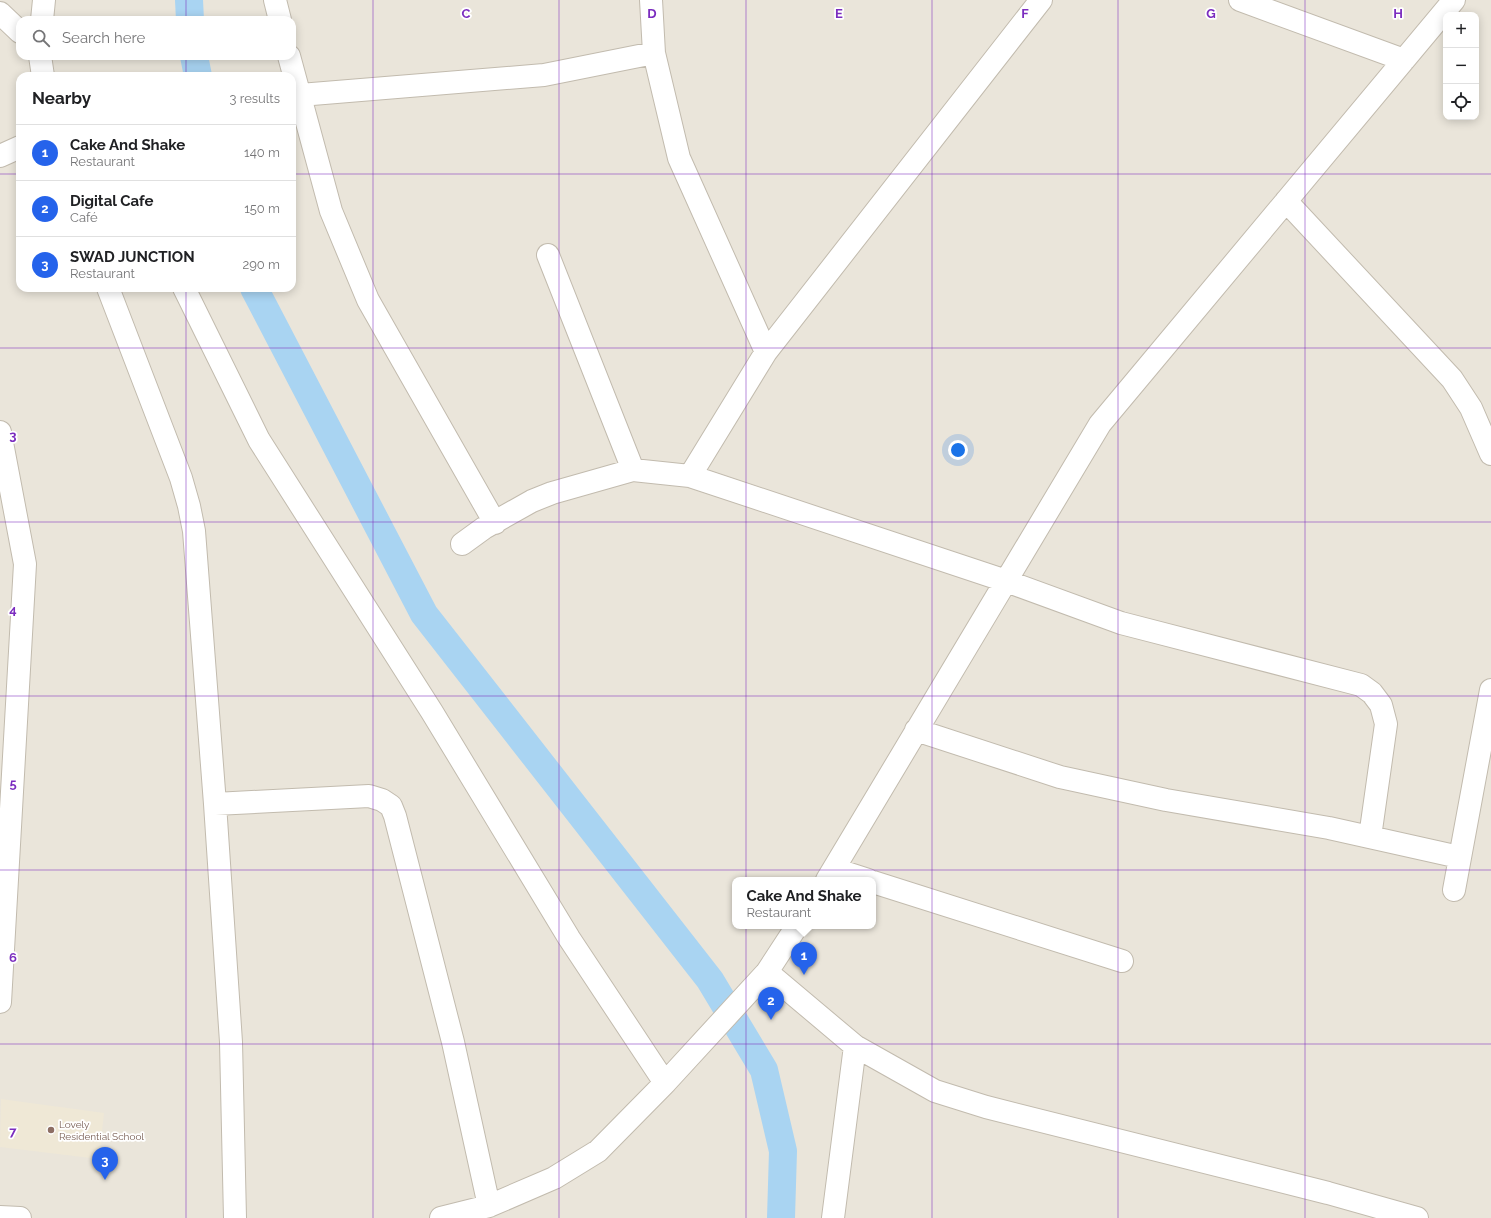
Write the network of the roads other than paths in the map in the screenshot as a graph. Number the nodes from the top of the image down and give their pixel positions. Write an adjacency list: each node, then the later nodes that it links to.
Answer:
1 (44, 0): 8 (street)
2 (275, 0): 9 (street)
3 (651, 0): 11 (street)
4 (1041, 0): 23 (street)
5 (1240, 0): 13 (street)
6 (1454, 0): 13 (street)
7 (0, 13): 10 (street)
8 (42, 16)
9 (279, 16)
10 (12, 28)
11 (654, 54): 16 (street); 23 (street)
12 (290, 60): 14 (street)
13 (1404, 60): 19 (street)
14 (294, 72)
15 (296, 81): 16 (street)
16 (300, 95): 28 (street)
17 (16, 149): 18 (street)
18 (0, 156)
19 (1286, 201): 25 (street); 30 (street)
20 (548, 255): 26 (street)
21 (110, 292): 33 (street)
22 (186, 292): 45 (street)
23 (766, 352): 27 (street)
24 (0, 432): 43 (street)
25 (1491, 454)
26 (633, 470): 27 (street); 28 (street)
27 (690, 476): 30 (street)
28 (495, 523): 29 (street)
29 (462, 544)
30 (1006, 582): 32 (street); 34 (street)
31 (1490, 698): 35 (street)
32 (916, 730): 34 (street); 36 (street)
33 (215, 804): 46 (street); 49 (street)
34 (1370, 837): 35 (street)
35 (1459, 857): 39 (street)
36 (830, 875): 37 (street)
37 (845, 877)
38 (876, 883): 41 (street)
39 (1454, 890)
40 (795, 929): 42 (street)
41 (1122, 961)
42 (768, 972): 44 (street); 45 (street)
43 (0, 1002)
44 (855, 1046): 51 (street); 52 (street)
45 (665, 1083): 46 (street)
46 (489, 1206): 50 (street)
47 (0, 1217): 48 (street)
48 (20, 1218)
49 (235, 1218)
50 (441, 1218)
51 (833, 1218)
52 (1417, 1218)

